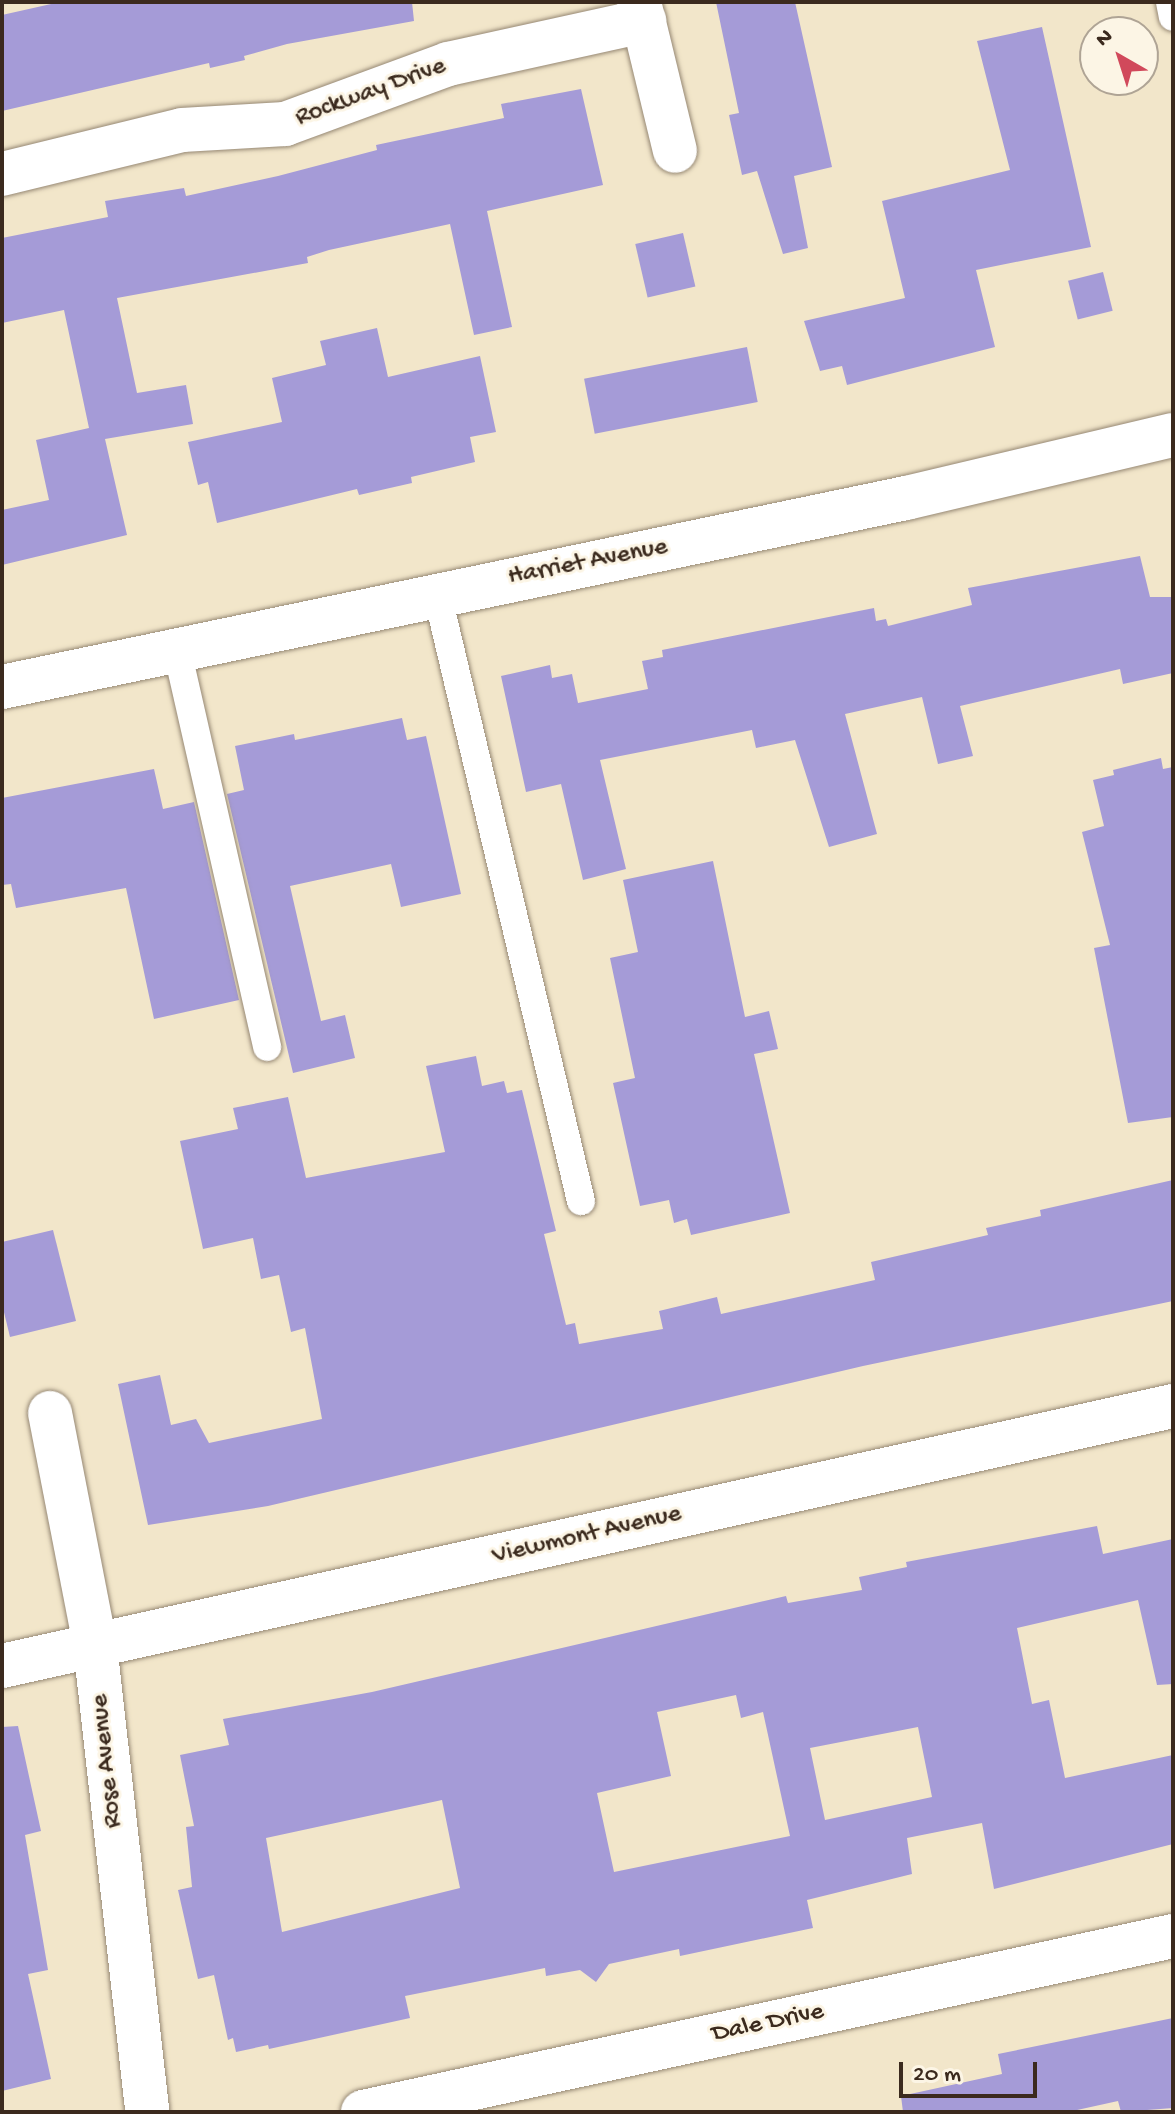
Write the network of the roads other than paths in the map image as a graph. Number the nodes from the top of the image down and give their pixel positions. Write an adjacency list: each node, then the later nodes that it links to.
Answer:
1 (1170, 2): 3 (lane)
2 (642, 12): 4 (street, Rockway Drive); 5 (street, Rockway Drive)
3 (1173, 17)
4 (675, 151)
5 (2, 174)
6 (1173, 435): 7 (street, Harriet Avenue)
7 (437, 593): 8 (street, Harriet Avenue); 11 (lane)
8 (177, 650): 9 (street, Harriet Avenue); 10 (lane)
9 (2, 687)
10 (267, 1047)
11 (581, 1201)
12 (1173, 1406): 14 (street, Viewmont Avenue)
13 (50, 1413): 14 (street, Rose Avenue)
14 (95, 1645): 15 (street, Viewmont Avenue); 17 (street, Rose Avenue)
15 (2, 1666)
16 (1173, 1936): 18 (street, Dale Drive)
17 (147, 2112)
18 (363, 2112)

